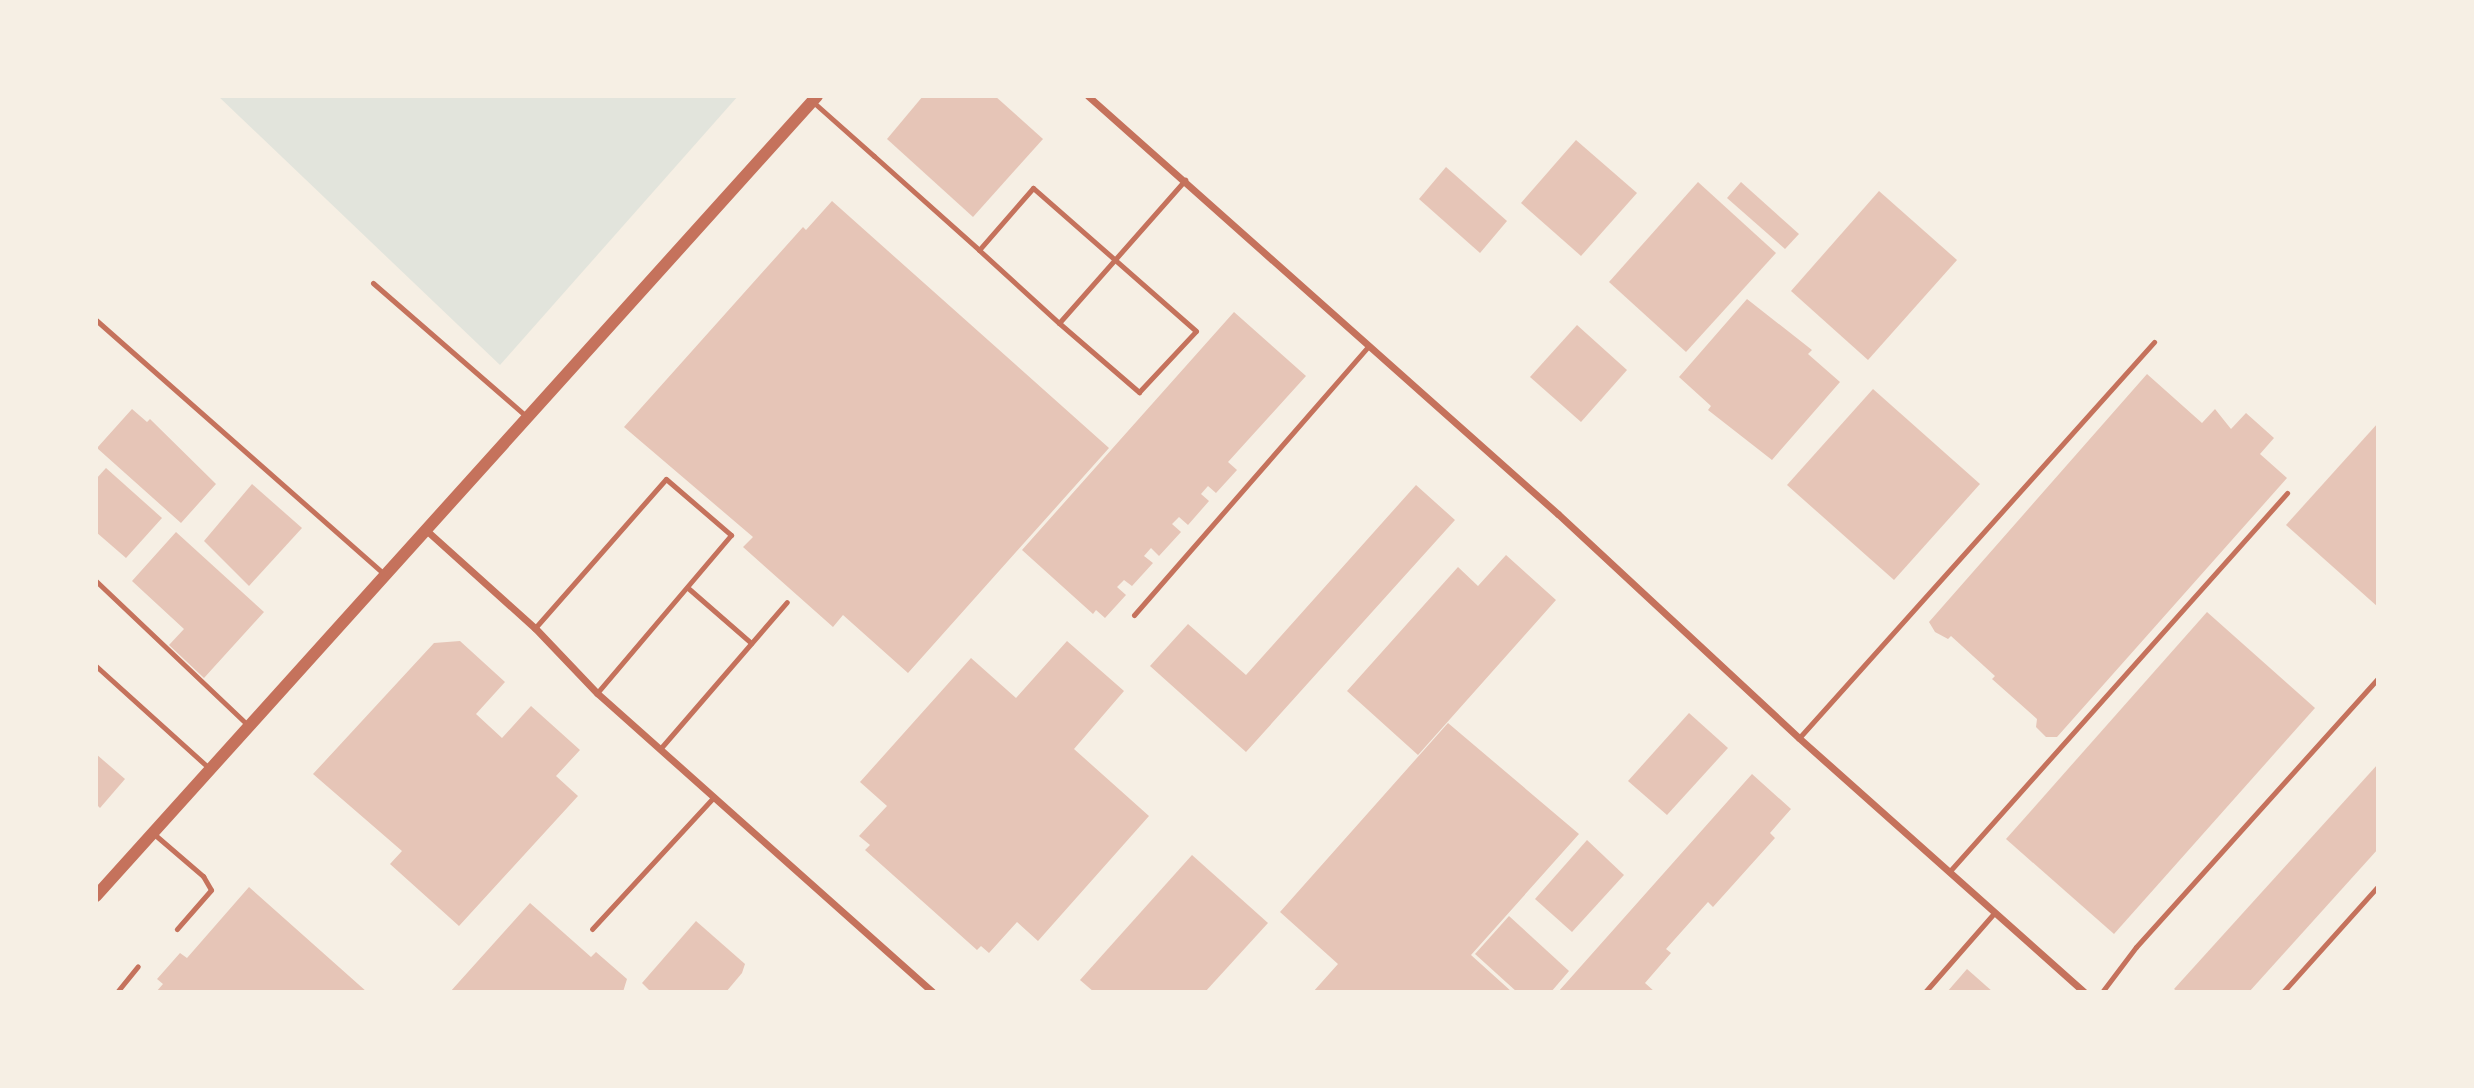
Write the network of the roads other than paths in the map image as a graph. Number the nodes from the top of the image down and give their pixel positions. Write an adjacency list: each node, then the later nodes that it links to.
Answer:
1 (1088, 96): 3 (street)
2 (814, 99): 4 (lane); 11 (street)
3 (1185, 180): 5 (lane); 10 (street)
4 (979, 250): 5 (lane); 8 (lane)
5 (1116, 259): 8 (lane); 8 (lane)
6 (373, 283): 11 (lane)
7 (96, 320): 14 (lane)
8 (1059, 323)
9 (2154, 342): 25 (lane)
10 (1369, 346): 18 (lane); 25 (street)
11 (527, 417): 13 (street)
12 (2287, 493): 30 (lane)
13 (426, 530): 14 (street); 19 (street)
14 (385, 575): 24 (street)
15 (96, 582): 24 (lane)
16 (688, 588): 19 (lane); 20 (lane); 23 (lane)
17 (787, 602): 20 (lane)
18 (1134, 615)
19 (535, 628): 23 (street)
20 (751, 643): 26 (lane)
21 (96, 666): 27 (lane)
22 (2378, 678): 41 (lane)
23 (597, 693): 26 (street)
24 (249, 726): 27 (street)
25 (1799, 737): 30 (street)
26 (660, 749): 28 (street)
27 (210, 769): 29 (street)
28 (714, 797): 35 (lane); 38 (street)
29 (153, 833): 32 (street); 34 (lane)
30 (1949, 872): 33 (street)
31 (2378, 886): 42 (lane)
32 (96, 896)
33 (1995, 912): 39 (lane); 40 (street)
34 (177, 929)
35 (592, 929)
36 (138, 966): 37 (lane)
37 (117, 992)
38 (933, 992)
39 (1925, 992)
40 (2084, 992)
41 (2102, 992)
42 (2283, 992)

